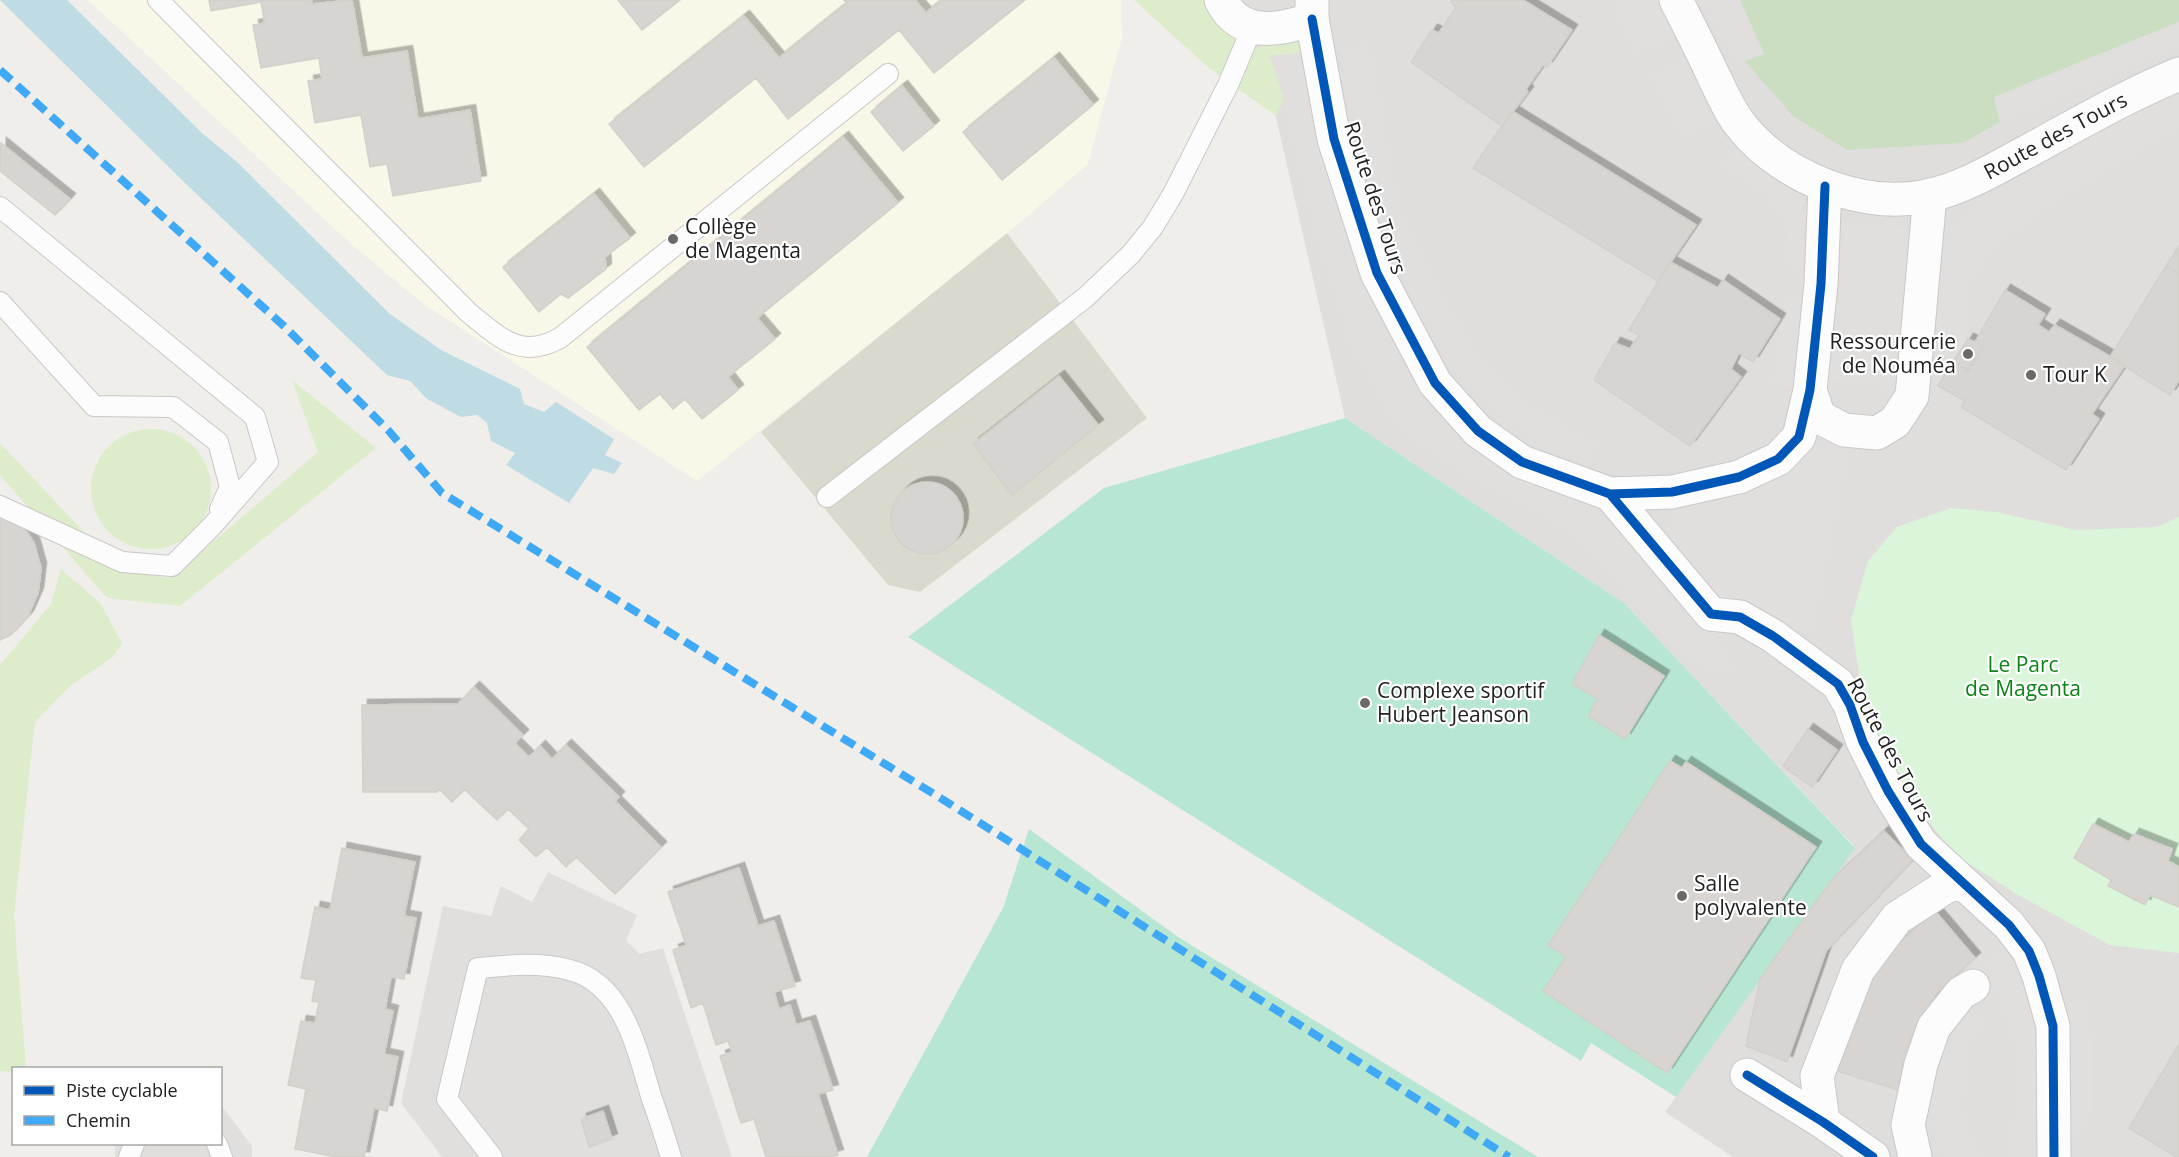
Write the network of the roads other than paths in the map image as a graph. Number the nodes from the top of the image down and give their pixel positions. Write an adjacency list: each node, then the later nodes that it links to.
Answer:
1 (158, 0): 6 (lane)
2 (1221, 0): 5 (street)
3 (1676, 0): 8 (street, Route des Tours)
4 (1312, 9): 5 (street, Route des Tours); 13 (street, Route des Tours)
5 (1252, 28): 14 (lane)
6 (888, 74)
7 (2179, 74): 9 (street, Route des Tours)
8 (1825, 186): 9 (street, Route des Tours); 12 (street, Route des Tours)
9 (1930, 195): 12 (street, Route des Tours)
10 (0, 207): 16 (lane)
11 (0, 302): 16 (lane)
12 (1810, 390): 13 (street, Route des Tours)
13 (1610, 494): 17 (street, Route des Tours)
14 (827, 497)
15 (0, 506): 16 (lane)
16 (213, 525)
17 (1961, 883): 20 (street); 25 (street, Route des Tours)
18 (1973, 986): 24 (street)
19 (1747, 1075): 20 (street)
20 (1823, 1122): 23 (street)
21 (492, 1157): 22 (lane)
22 (671, 1157)
23 (1873, 1157)
24 (1915, 1157)
25 (2054, 1157)

